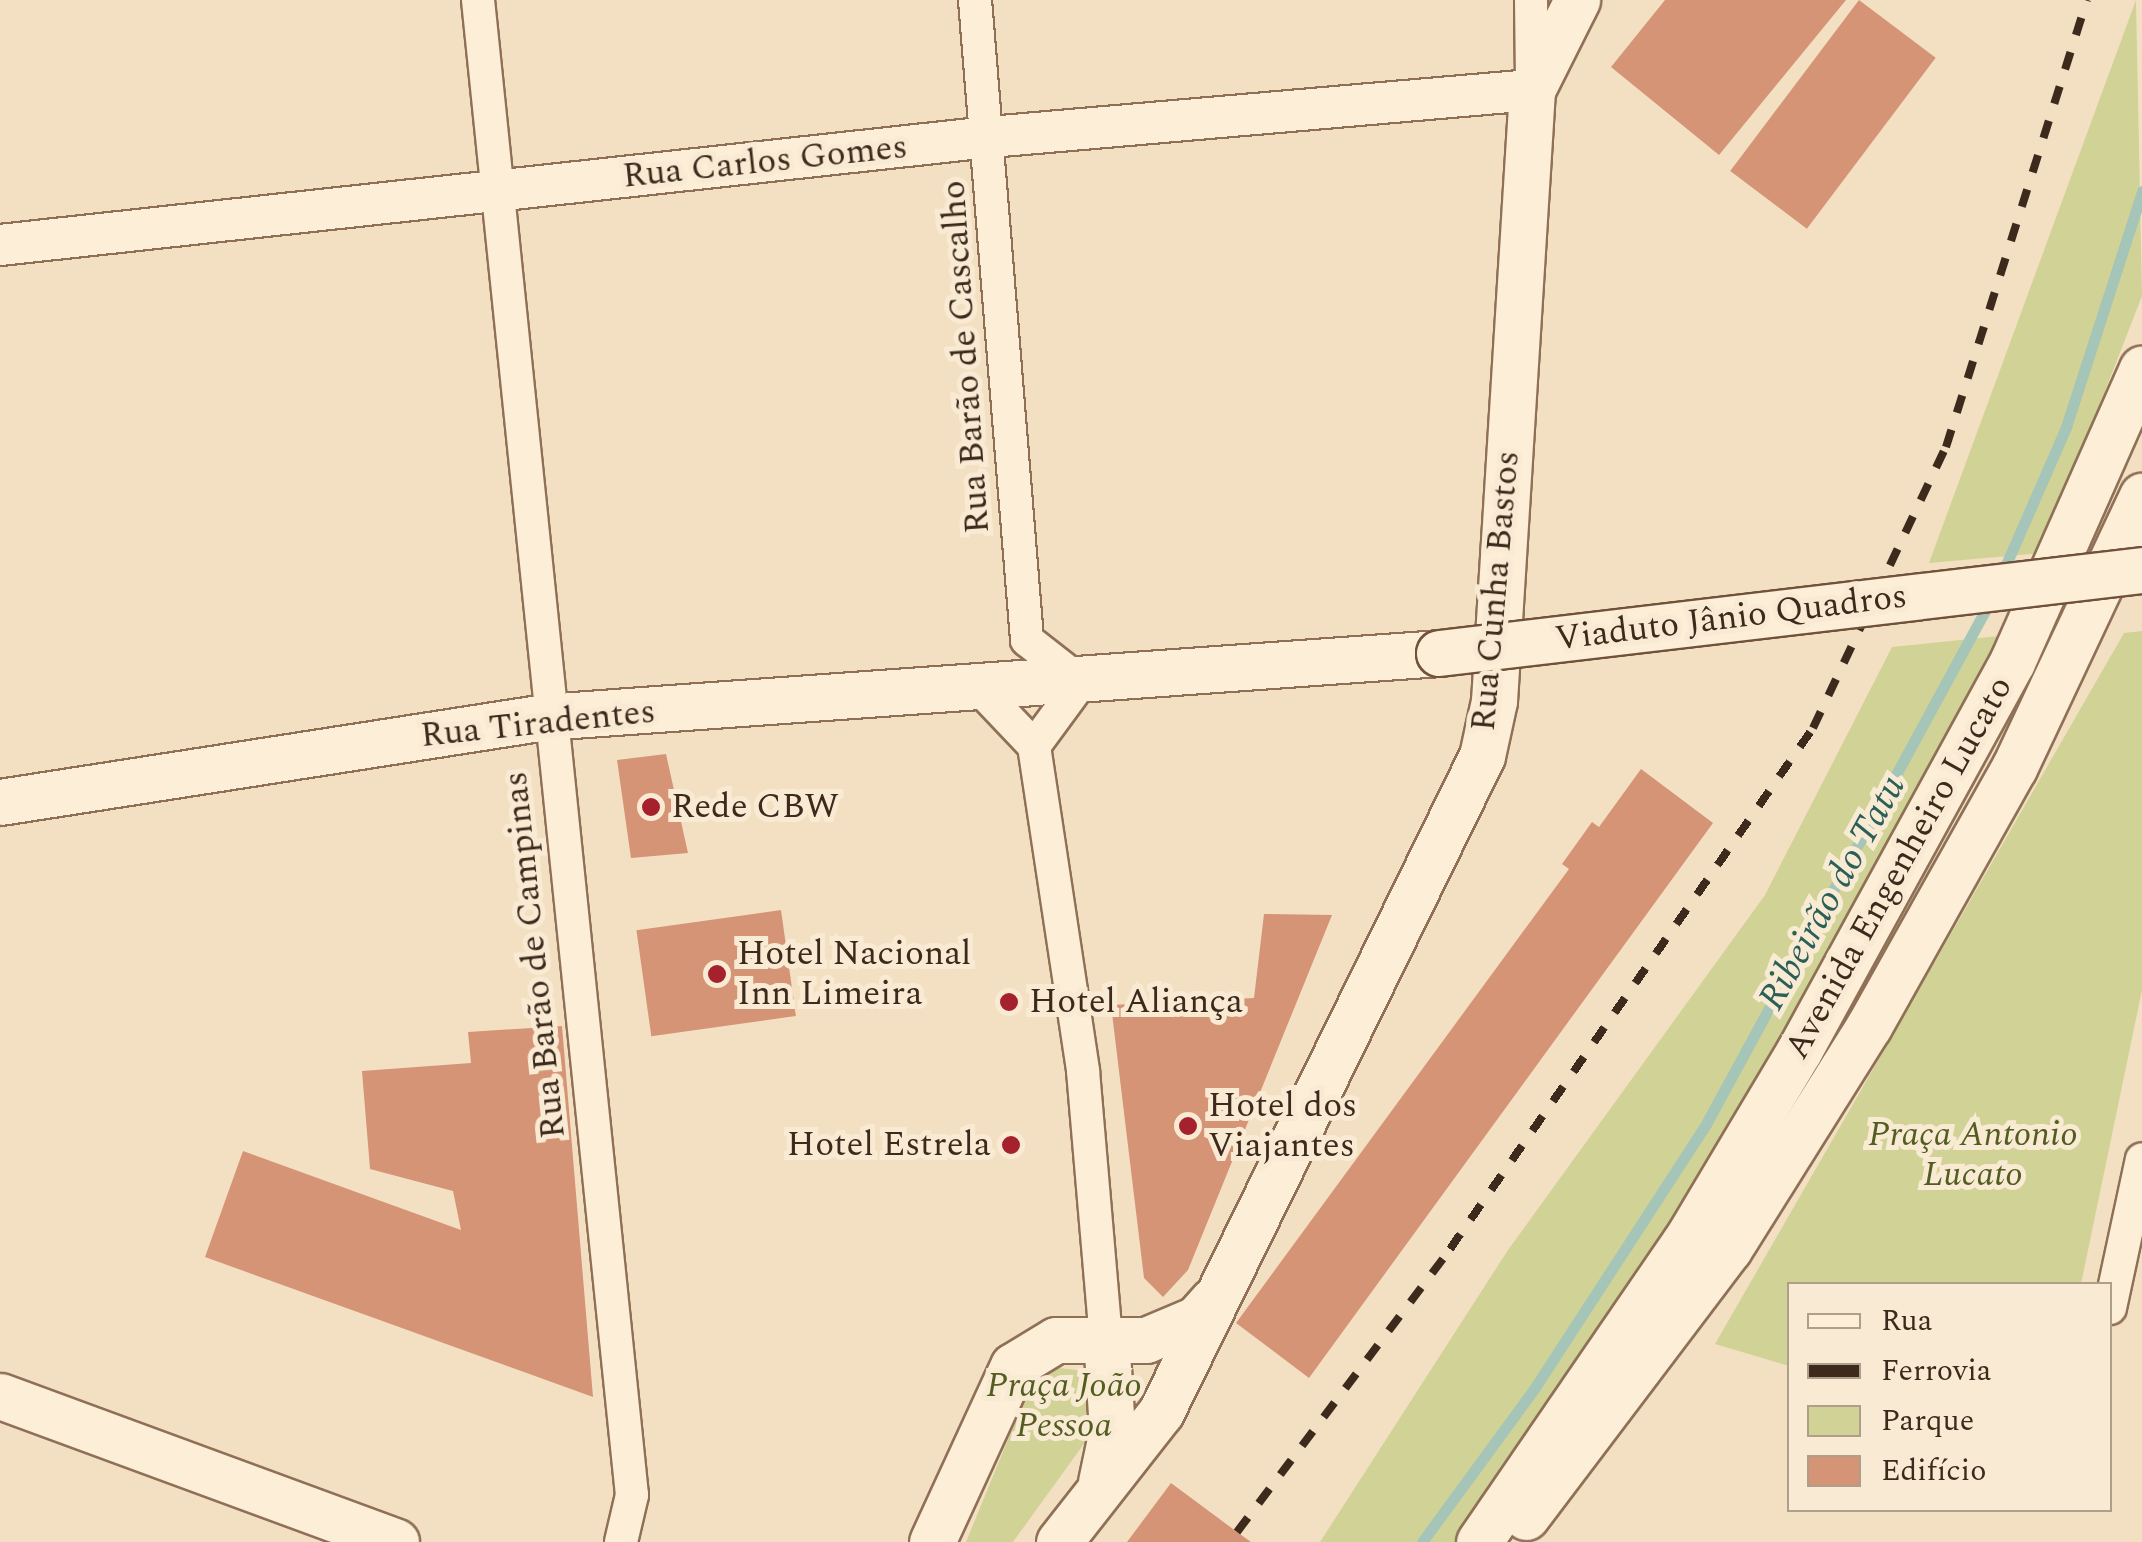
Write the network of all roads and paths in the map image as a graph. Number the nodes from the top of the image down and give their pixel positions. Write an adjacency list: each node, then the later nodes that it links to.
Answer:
1 (478, 0): 7 (street, Rua Barão de Campinas)
2 (975, 0): 6 (street, Rua Barão de Cascalho)
3 (1531, 0): 5 (street, Rua Cunha Bastos)
4 (1577, 0): 5 (main road)
5 (1532, 90): 6 (street, Rua Carlos Gomes); 18 (main road, Rua Cunha Bastos)
6 (990, 137): 7 (street, Rua Carlos Gomes); 12 (street, Rua Barão de Cascalho)
7 (499, 191): 8 (street, Rua Carlos Gomes); 14 (street, Rua Barão de Campinas)
8 (0, 245)
9 (2142, 369): 27 (main road, Avenida Engenheiro Lucato)
10 (2142, 496): 28 (main road, Avenida Engenheiro Lucato)
11 (2142, 570): 12 (main road, Viaduto Jânio Quadros, bridge)
12 (1081, 682): 13 (main road, Rua Tiradentes); 15 (street)
13 (980, 689): 14 (main road, Rua Tiradentes); 15 (street)
14 (545, 718): 16 (main road, Rua Tiradentes); 24 (street, Rua Barão de Campinas)
15 (1034, 746): 20 (street)
16 (0, 802)
17 (2142, 1159): 19 (street)
18 (1214, 1299): 20 (main road, Rua Cunha Bastos); 22 (main road, Rua Cunha Bastos)
19 (2112, 1299)
20 (1106, 1338): 22 (main road); 25 (main road, Rua Cunha Bastos)
21 (0, 1396): 23 (main road)
22 (1100, 1488): 26 (main road, Rua Cunha Bastos)
23 (396, 1542)
24 (621, 1542)
25 (932, 1542)
26 (1058, 1542)
27 (1479, 1542)
28 (1506, 1542)

